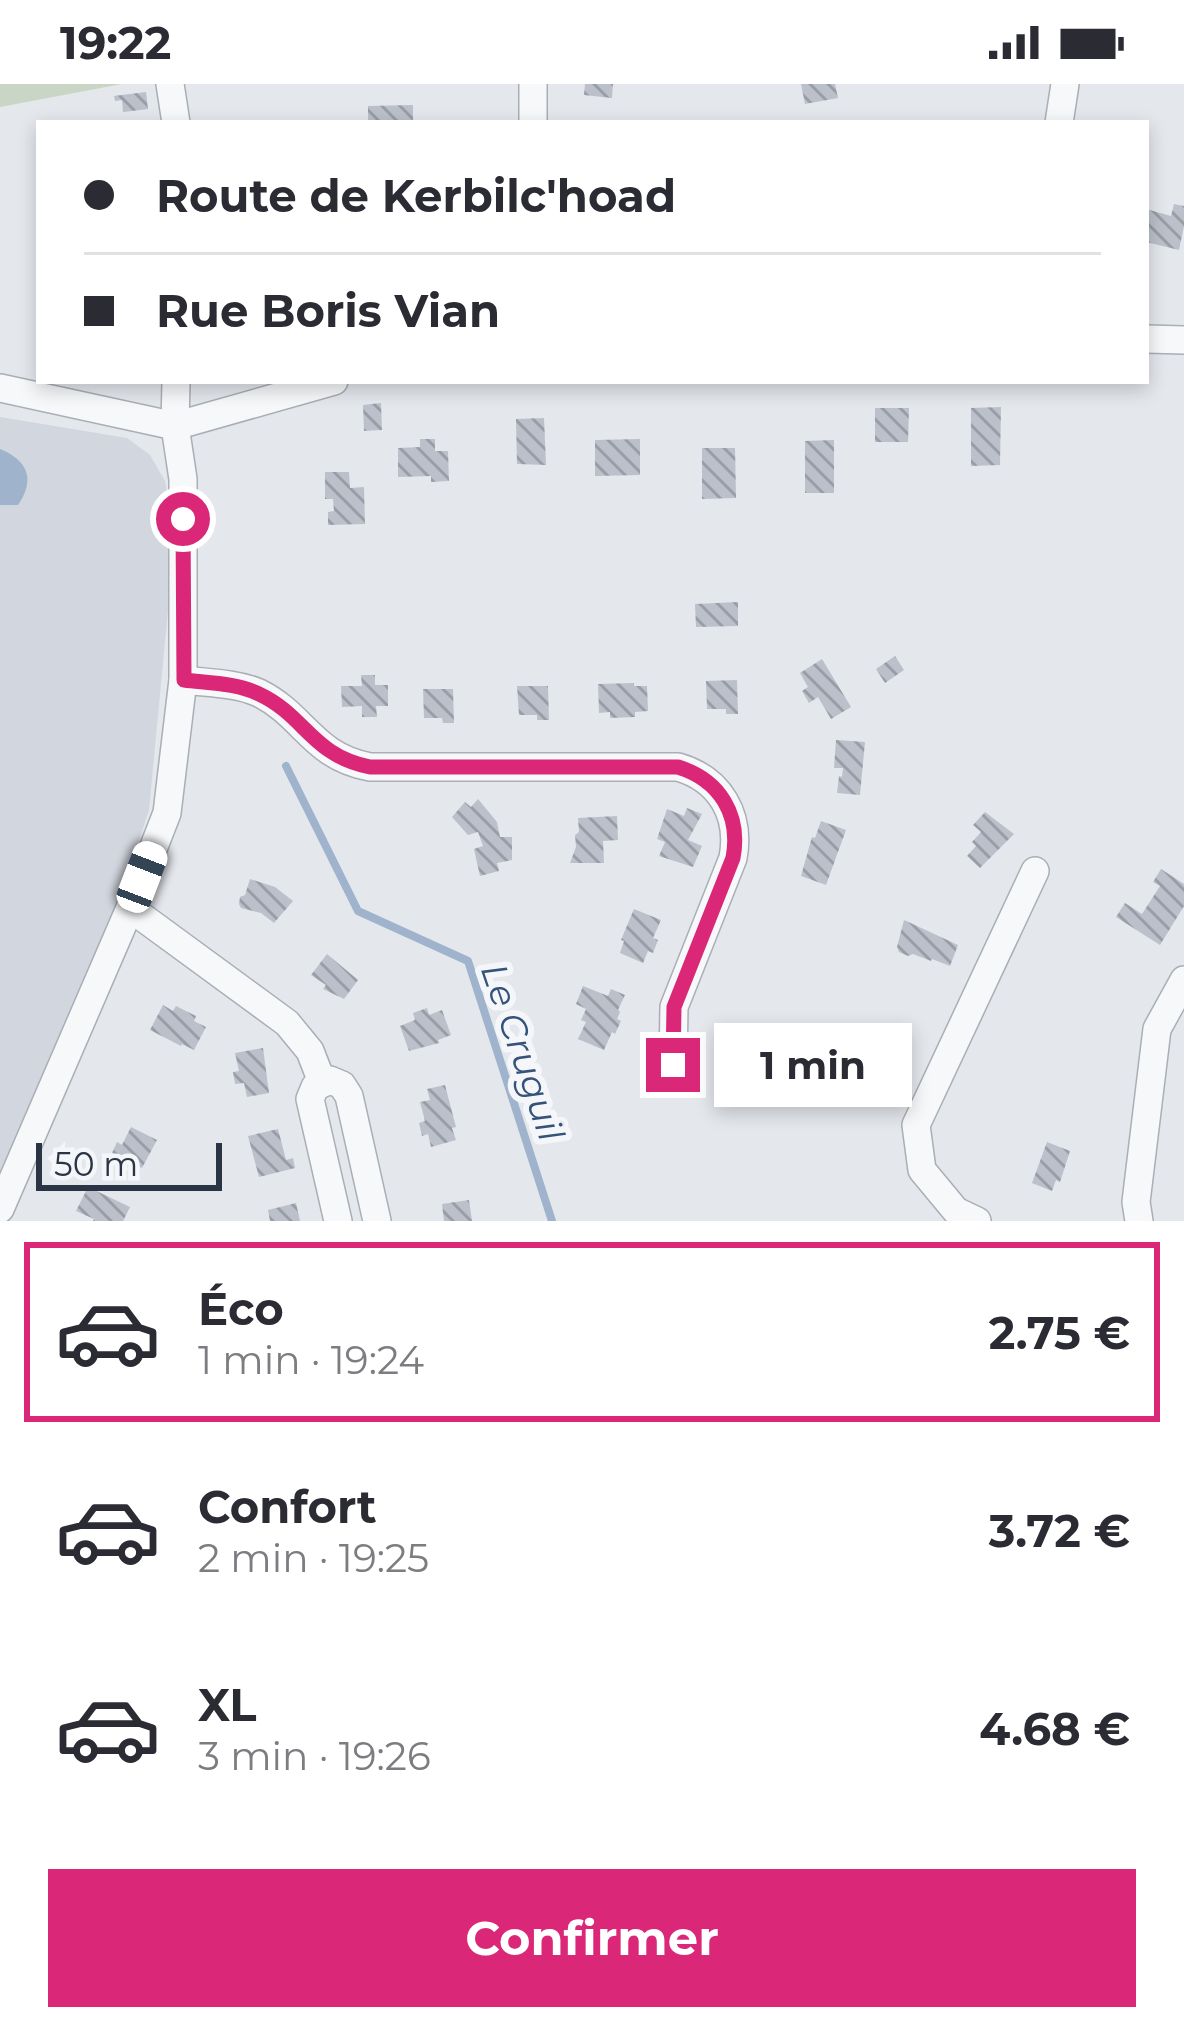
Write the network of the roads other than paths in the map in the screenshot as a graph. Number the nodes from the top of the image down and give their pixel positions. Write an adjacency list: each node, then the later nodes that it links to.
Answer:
1 (170, 84): 4 (street)
2 (533, 84): 5 (street)
3 (1065, 84): 6 (street)
4 (176, 120)
5 (533, 120)
6 (1059, 120)
7 (1149, 339): 8 (street)
8 (1184, 340)
9 (176, 384): 12 (street)
10 (323, 384): 12 (street)
11 (0, 388): 12 (street)
12 (176, 426): 13 (street)
13 (184, 680): 15 (street); 17 (street)
14 (1035, 872): 22 (street)
15 (130, 908): 18 (street); 19 (street)
16 (1184, 980): 23 (street)
17 (673, 1065)
18 (322, 1082): 20 (street); 21 (street)
19 (0, 1209)
20 (338, 1221)
21 (377, 1221)
22 (976, 1221)
23 (1139, 1221)

